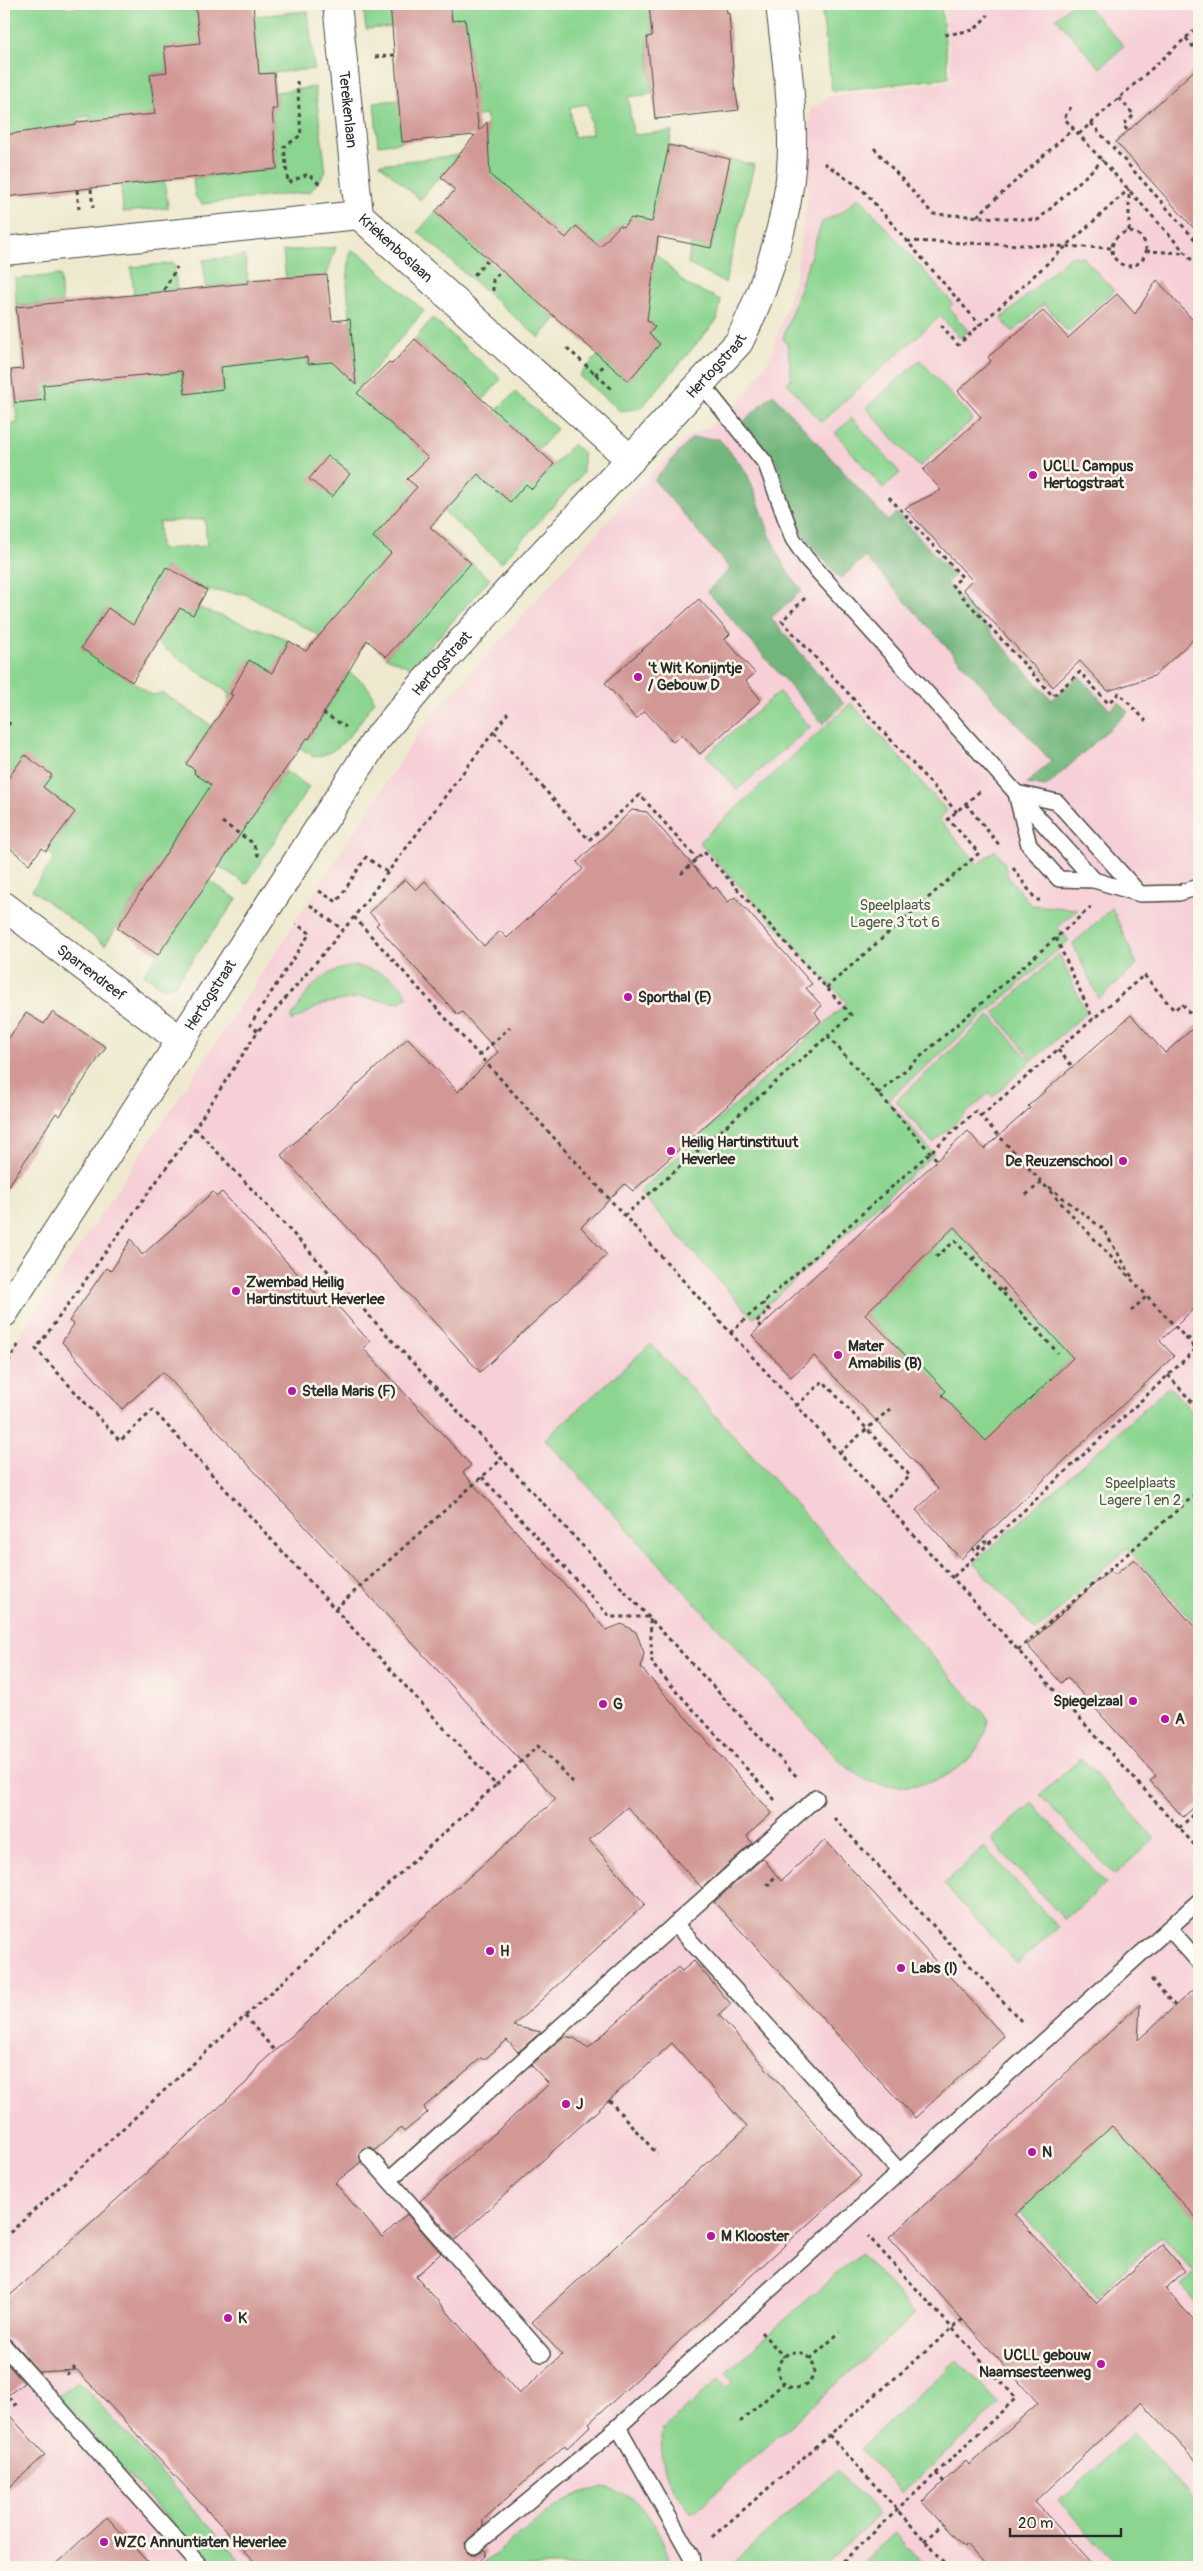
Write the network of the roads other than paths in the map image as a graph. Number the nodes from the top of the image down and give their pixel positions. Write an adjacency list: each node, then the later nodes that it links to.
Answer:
1 (337, 4): 3 (street, Tereikenlaan)
2 (780, 4): 5 (street, Hertogstraat)
3 (359, 215): 4 (street, Kriekenboslaan); 6 (street, Kriekenboslaan)
4 (4, 251)
5 (701, 383): 6 (street, Hertogstraat); 7 (lane)
6 (631, 460): 12 (street, Hertogstraat)
7 (1016, 793): 8 (lane); 8 (lane); 10 (lane)
8 (1094, 880): 10 (lane)
9 (1199, 887): 10 (lane)
10 (1140, 894)
11 (4, 906): 12 (street, Sparrendreef)
12 (180, 1040): 13 (street, Hertogstraat)
13 (4, 1314)
14 (816, 1798): 16 (lane)
15 (1199, 1901): 17 (lane)
16 (676, 1924): 20 (lane); 21 (lane)
17 (1169, 1928): 18 (lane); 20 (lane)
18 (1199, 1962)
19 (368, 2156): 21 (lane)
20 (900, 2172): 24 (lane)
21 (389, 2180): 23 (lane)
22 (4, 2346): 27 (lane)
23 (542, 2354)
24 (618, 2427): 25 (lane); 26 (lane)
25 (474, 2546)
26 (692, 2562)
27 (201, 2567)

